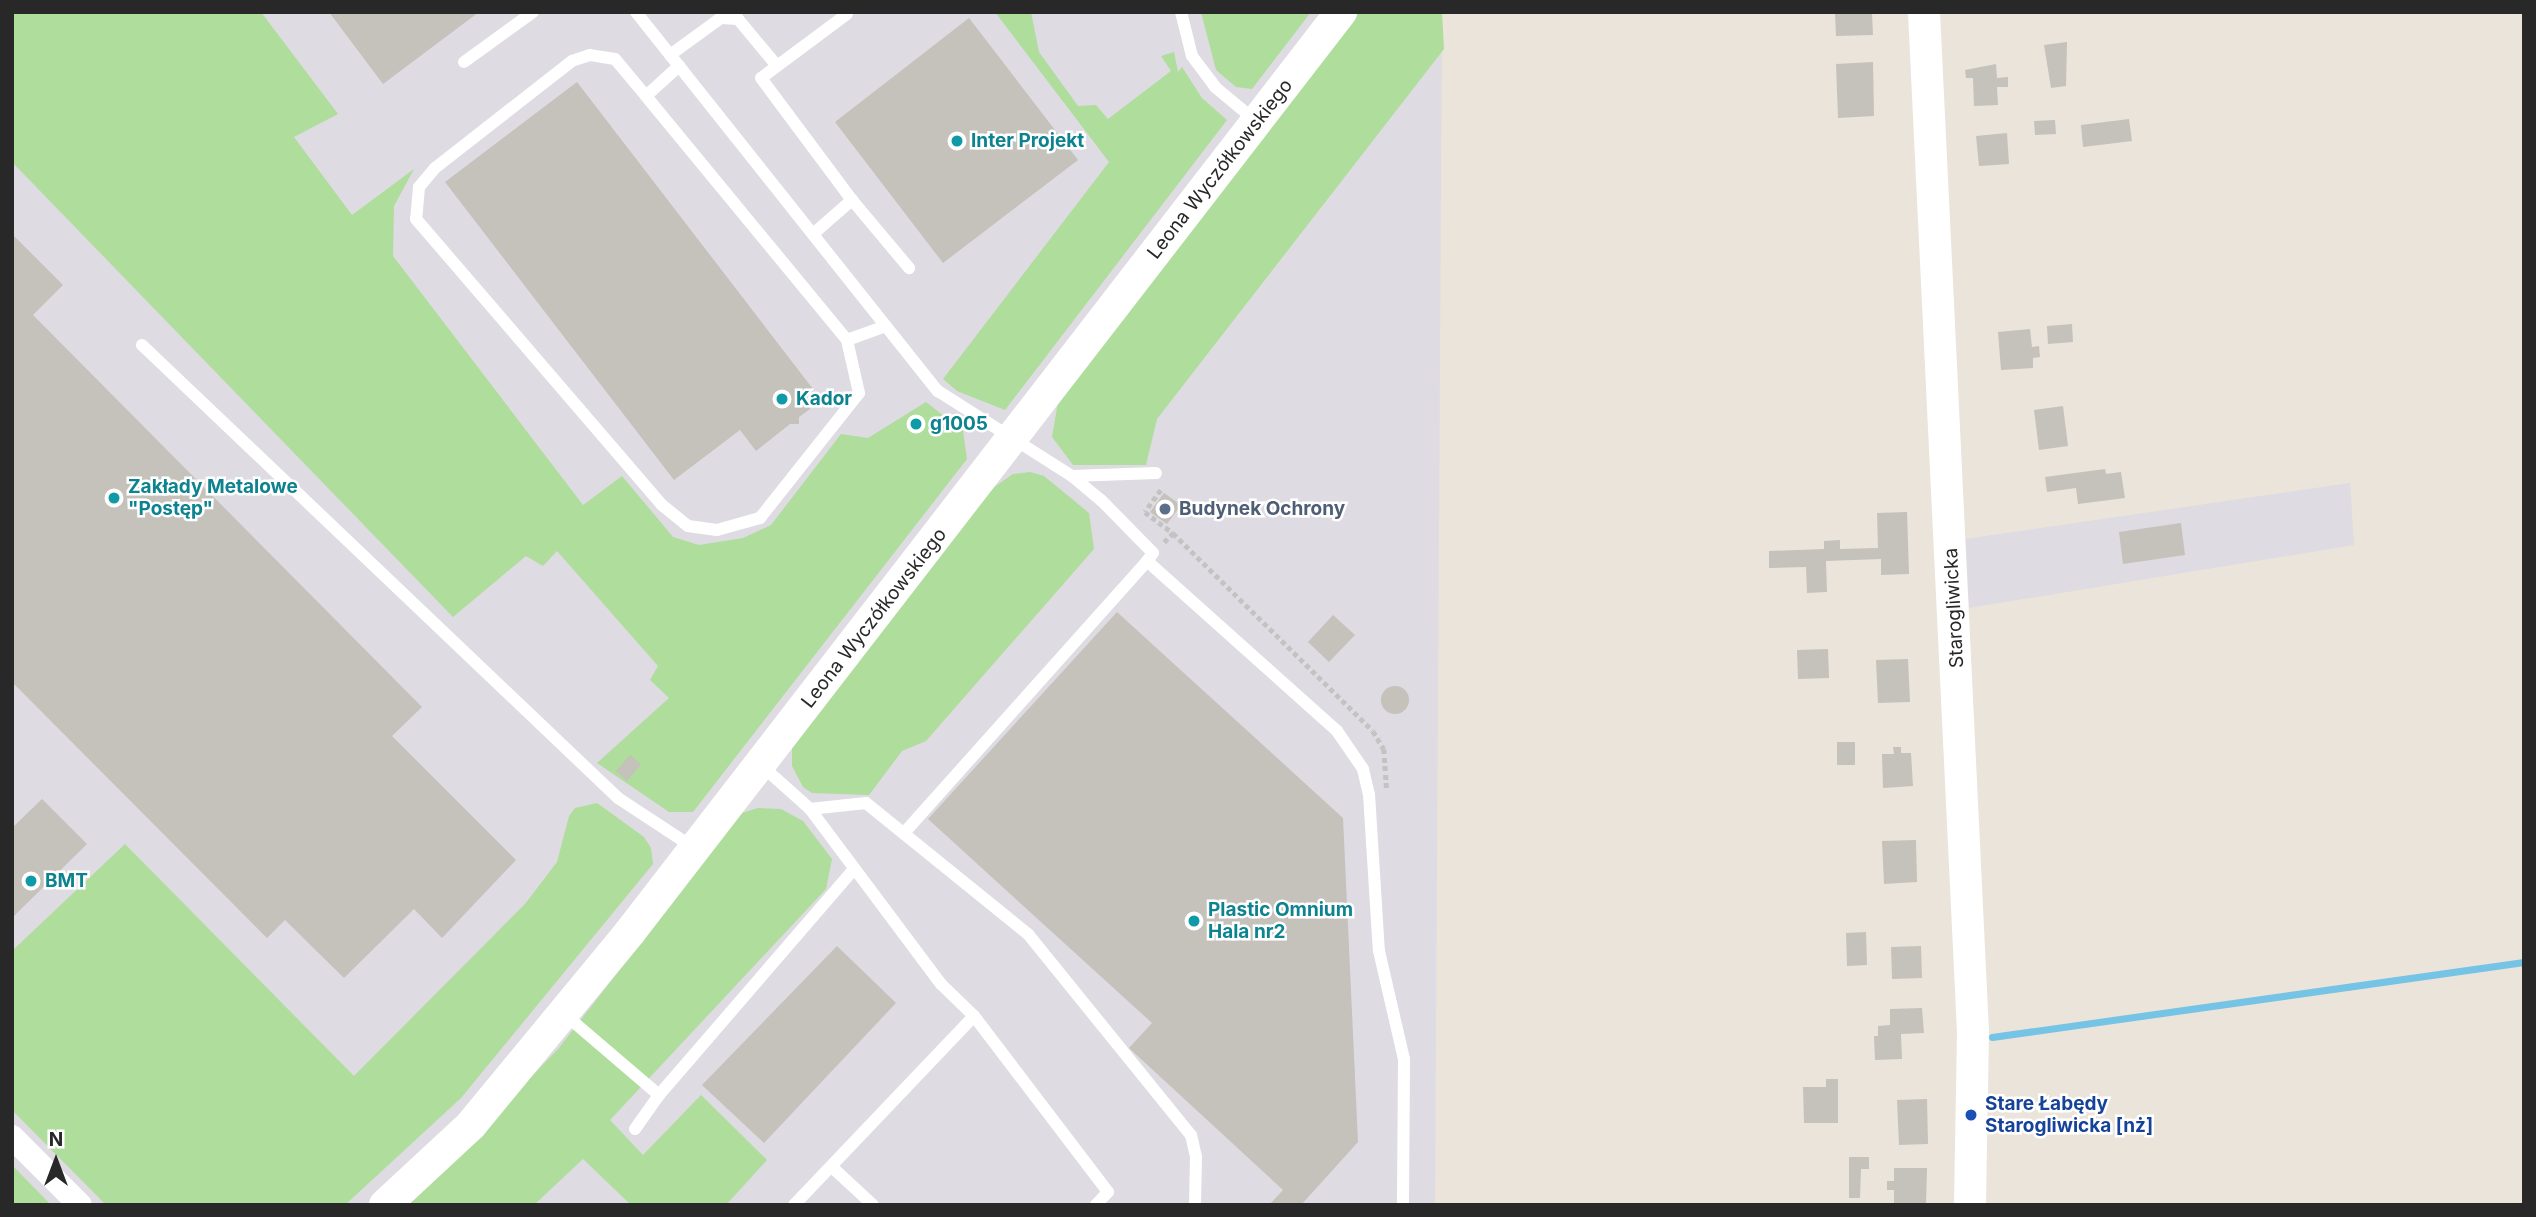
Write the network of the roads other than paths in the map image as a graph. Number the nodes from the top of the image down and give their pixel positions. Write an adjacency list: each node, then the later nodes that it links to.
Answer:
1 (533, 12): 8 (lane)
2 (636, 12): 7 (lane)
3 (1181, 12): 12 (lane)
4 (1341, 12): 12 (street, Leona Wyczółkowskiego)
5 (1924, 12): 41 (street, Starogliwicka)
6 (847, 14): 10 (lane)
7 (670, 55): 9 (lane); 10 (lane)
8 (464, 62)
9 (679, 66): 11 (lane); 14 (lane)
10 (778, 66): 13 (lane)
11 (646, 96): 17 (lane); 17 (lane)
12 (1257, 121): 19 (street, Leona Wyczółkowskiego)
13 (852, 200): 14 (lane); 15 (lane)
14 (813, 234): 16 (lane)
15 (909, 268)
16 (886, 326): 17 (lane); 19 (lane)
17 (847, 340)
18 (142, 345): 26 (lane)
19 (1013, 437): 21 (lane); 23 (street, Leona Wyczółkowskiego)
20 (1156, 474): 21 (lane)
21 (1072, 476): 22 (lane)
22 (1147, 561): 25 (lane); 40 (lane)
23 (761, 765): 24 (lane); 26 (street, Leona Wyczółkowskiego)
24 (810, 809): 25 (lane); 27 (lane)
25 (904, 833): 39 (lane)
26 (694, 849): 28 (street, Leona Wyczółkowskiego)
27 (854, 869): 29 (lane); 30 (lane)
28 (563, 1013): 30 (lane); 35 (street, Leona Wyczółkowskiego)
29 (974, 1016): 33 (lane); 38 (lane)
30 (659, 1095): 31 (lane)
31 (635, 1129)
32 (12, 1137): 34 (street)
33 (832, 1167): 36 (lane); 37 (lane)
34 (79, 1205)
35 (385, 1205)
36 (794, 1205)
37 (873, 1205)
38 (1096, 1205)
39 (1195, 1205)
40 (1403, 1205)
41 (1970, 1205)

